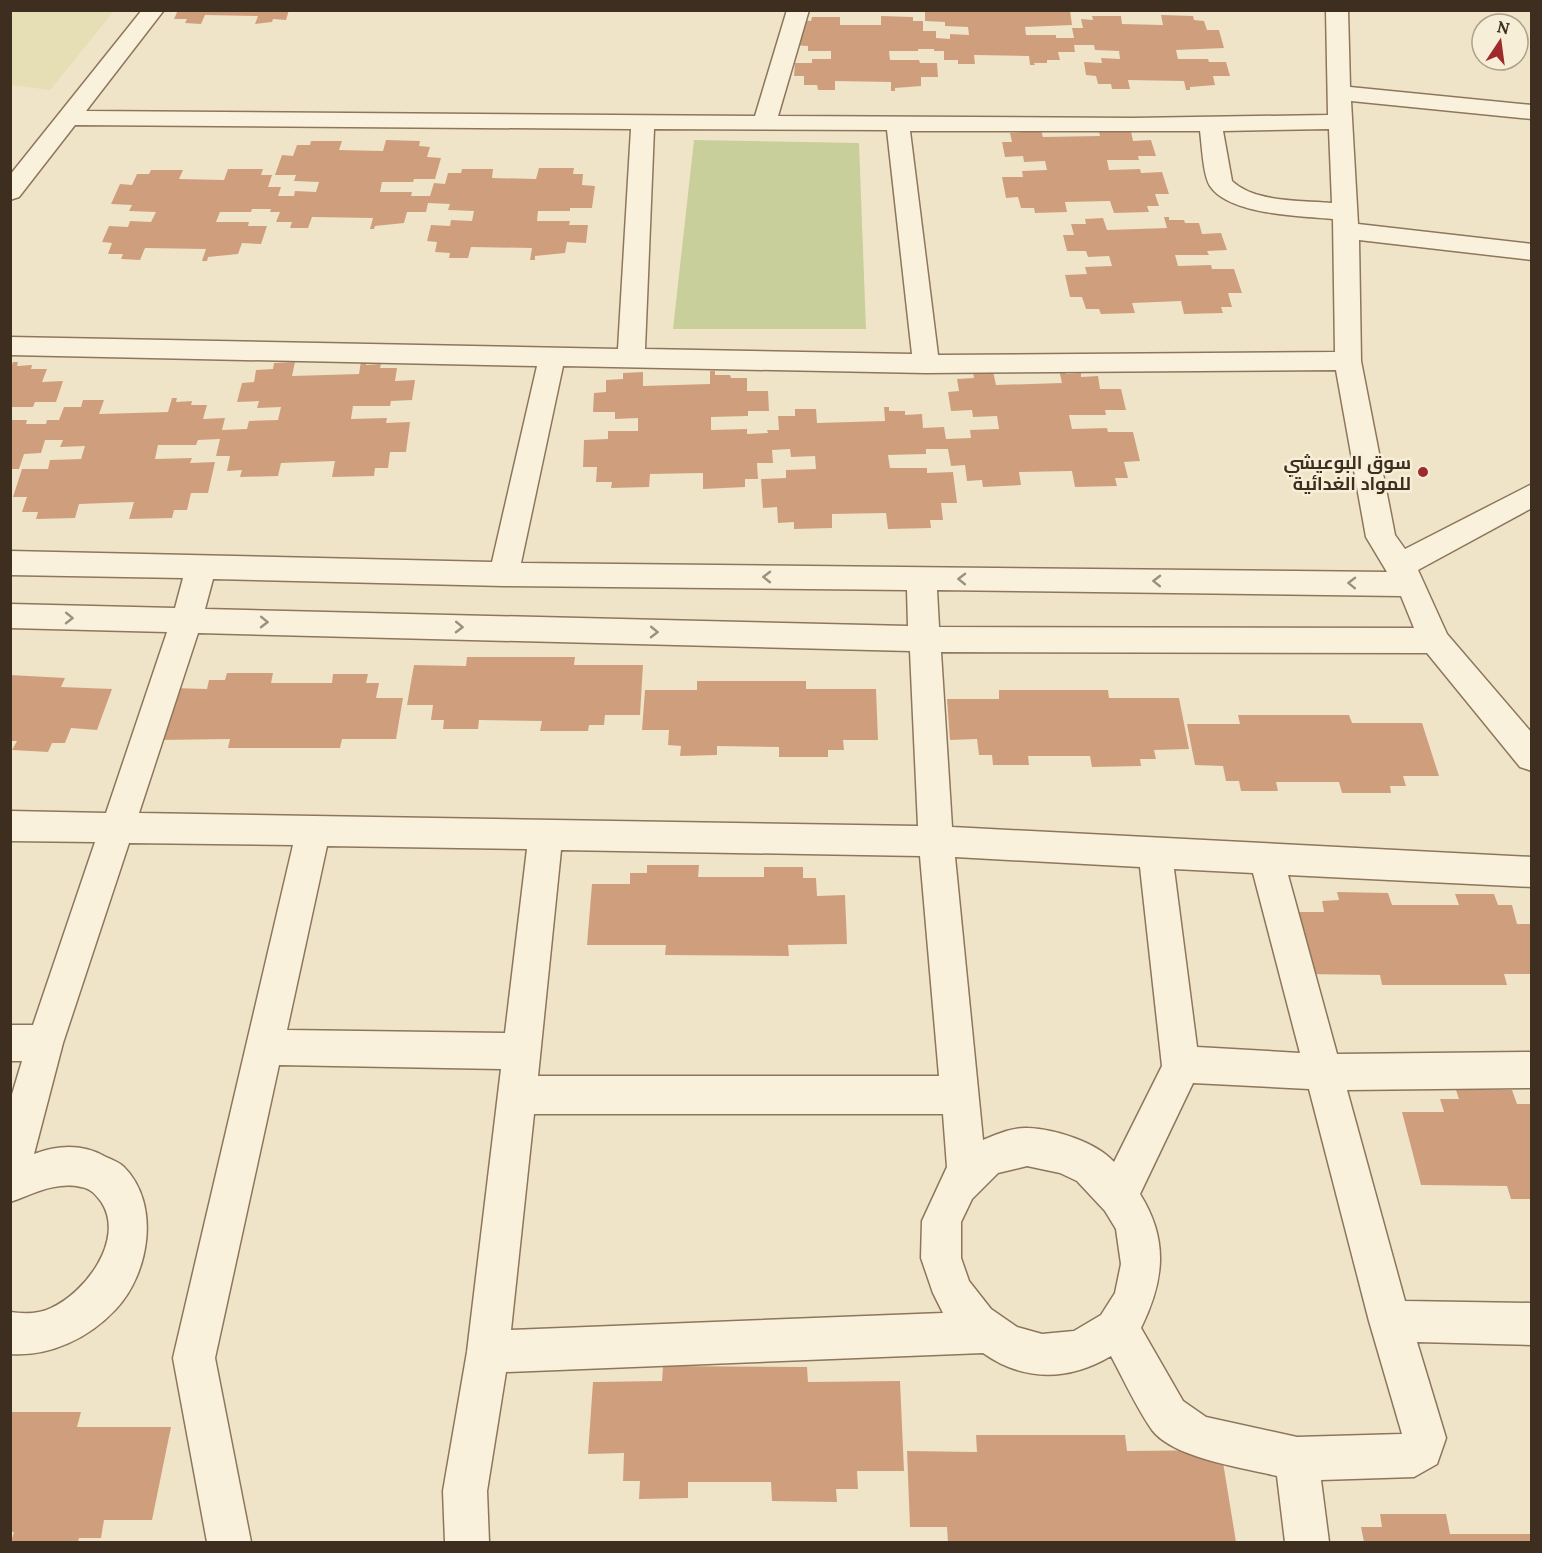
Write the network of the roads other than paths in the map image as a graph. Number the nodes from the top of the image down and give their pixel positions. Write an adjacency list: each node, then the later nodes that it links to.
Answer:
1 (154, 10): 6 (street)
2 (798, 10): 9 (street)
3 (1338, 10): 4 (street)
4 (1340, 93): 5 (street); 8 (street)
5 (1532, 112)
6 (69, 118): 7 (street); 12 (street)
7 (643, 122): 9 (street); 17 (street)
8 (1340, 122): 10 (street); 13 (street)
9 (764, 123): 11 (street)
10 (1210, 123): 11 (street); 13 (street)
11 (898, 124): 19 (street)
12 (10, 192)
13 (1345, 221): 14 (street); 18 (street)
14 (1532, 252)
15 (10, 346): 16 (street)
16 (552, 357): 17 (street); 23 (street)
17 (631, 358): 19 (street)
18 (1348, 361): 19 (street); 24 (street)
19 (926, 364)
20 (1532, 495): 24 (street)
21 (10, 563): 22 (street)
22 (201, 567): 23 (street); 27 (street)
23 (504, 574): 25 (street, one-way to 23)
24 (1405, 575): 25 (street, one-way to 25); 29 (street)
25 (921, 579): 28 (street)
26 (10, 616): 27 (street, one-way to 27)
27 (187, 620): 28 (street, one-way to 28); 32 (street)
28 (922, 639): 29 (street); 35 (street)
29 (1435, 641): 30 (street)
30 (1532, 757)
31 (10, 826): 32 (street)
32 (116, 829): 33 (street); 39 (street)
33 (313, 832): 34 (street); 40 (street)
34 (546, 835): 35 (street); 41 (street)
35 (936, 841): 36 (street); 46 (street)
36 (1155, 852): 37 (street); 42 (street)
37 (1266, 858): 38 (street); 44 (street)
38 (1532, 872)
39 (28, 1043): 48 (street)
40 (264, 1047): 41 (street); 58 (street)
41 (522, 1051): 45 (street)
42 (1181, 1069): 44 (street); 50 (street)
43 (1532, 1070): 44 (street)
44 (1323, 1072): 51 (street)
45 (517, 1095): 46 (street); 56 (street)
46 (960, 1095): 47 (street)
47 (967, 1172): 50 (street); 54 (street)
48 (10, 1173)
49 (10, 1183): 55 (street)
50 (1119, 1194): 53 (street)
51 (1390, 1321): 52 (street); 57 (street)
52 (1532, 1324)
53 (1118, 1328): 54 (street); 57 (street)
54 (984, 1332): 56 (street)
55 (10, 1333)
56 (488, 1352): 59 (street)
57 (1297, 1459): 60 (street)
58 (229, 1542)
59 (467, 1542)
60 (1307, 1542)

